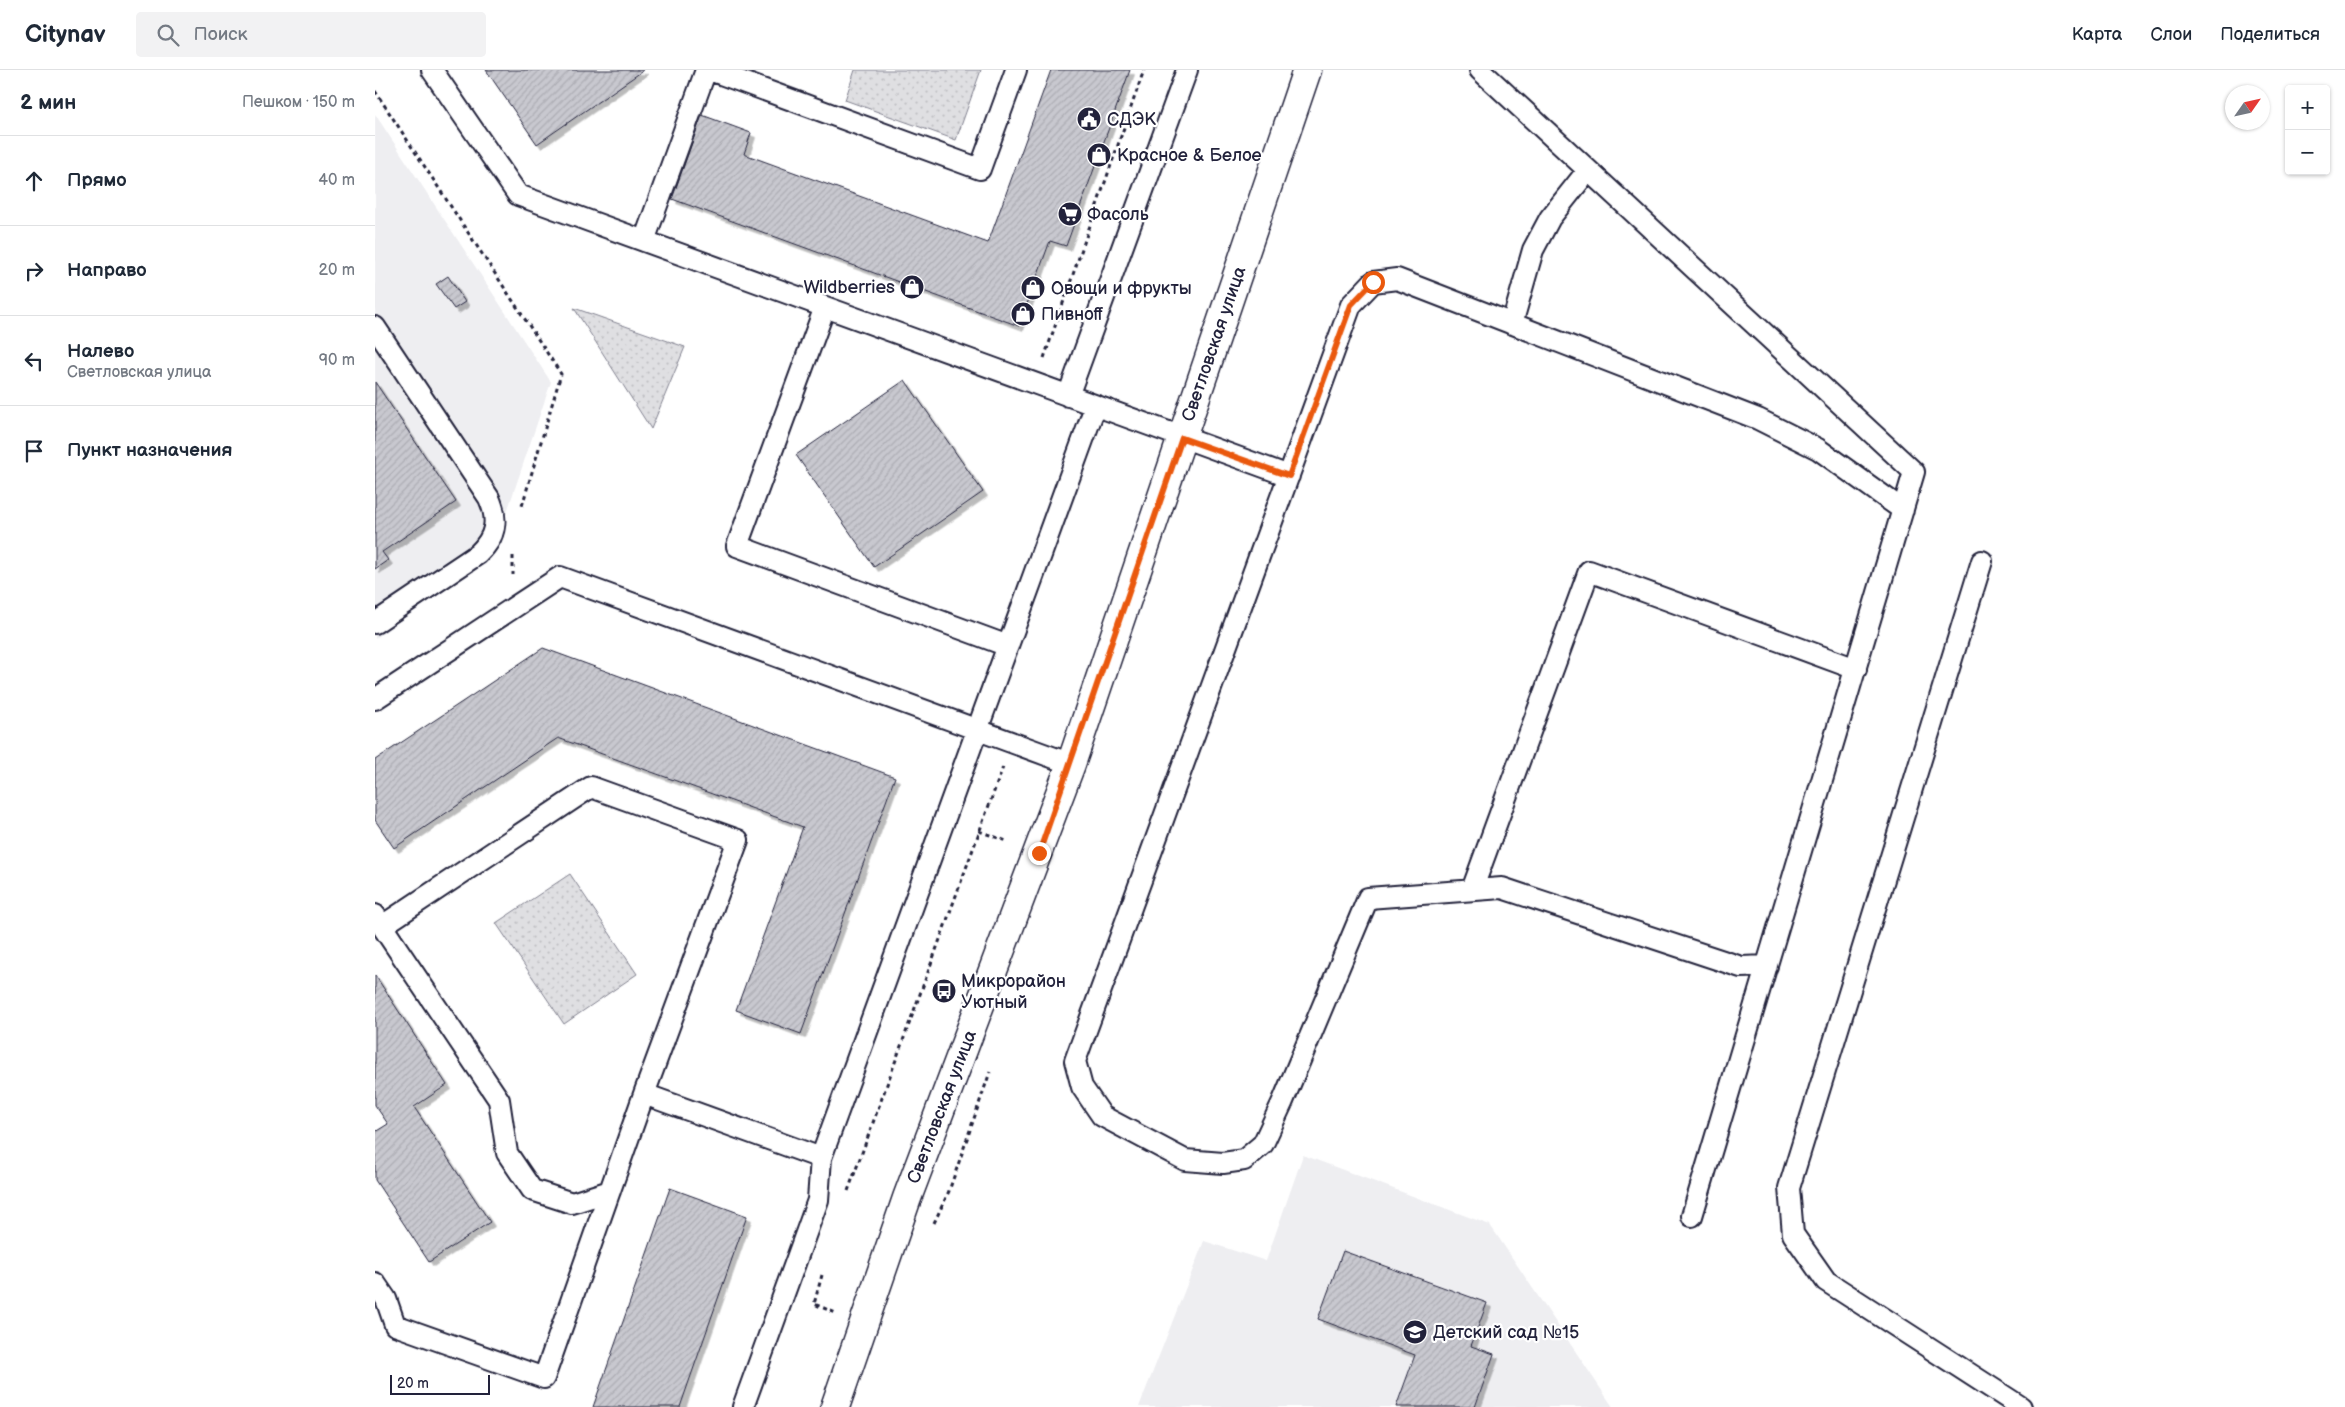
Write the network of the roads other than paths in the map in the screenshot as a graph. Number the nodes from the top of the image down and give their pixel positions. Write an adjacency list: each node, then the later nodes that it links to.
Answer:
1 (432, 70): 9 (lane)
2 (706, 70): 9 (lane)
3 (710, 70): 4 (lane)
4 (1016, 70)
5 (1187, 70): 13 (lane)
6 (1307, 70): 15 (street, Светловская улица)
7 (1480, 70): 8 (lane)
8 (1588, 170): 11 (lane); 17 (lane)
9 (643, 241): 10 (lane)
10 (825, 307): 13 (lane); 20 (lane)
11 (1512, 324): 16 (lane); 17 (lane)
12 (375, 327): 19 (lane)
13 (1068, 396): 14 (lane)
14 (1095, 406): 15 (lane); 20 (lane)
15 (1182, 438): 16 (lane); 24 (street, Светловская улица)
16 (1289, 476): 25 (lane)
17 (1903, 510): 21 (lane)
18 (1982, 561): 35 (lane)
19 (375, 623)
20 (1008, 646): 23 (lane)
21 (1856, 669): 25 (lane); 27 (lane)
22 (375, 699): 23 (lane)
23 (977, 730): 24 (lane); 29 (lane)
24 (1071, 764): 34 (street, Светловская улица)
25 (1472, 890): 27 (lane)
26 (379, 921): 28 (lane); 30 (lane)
27 (1767, 966): 31 (lane)
28 (644, 1094): 29 (lane); 30 (lane)
29 (821, 1158): 33 (lane)
30 (610, 1192): 32 (lane)
31 (1692, 1216)
32 (375, 1283)
33 (743, 1407)
34 (835, 1407)
35 (2021, 1407)

